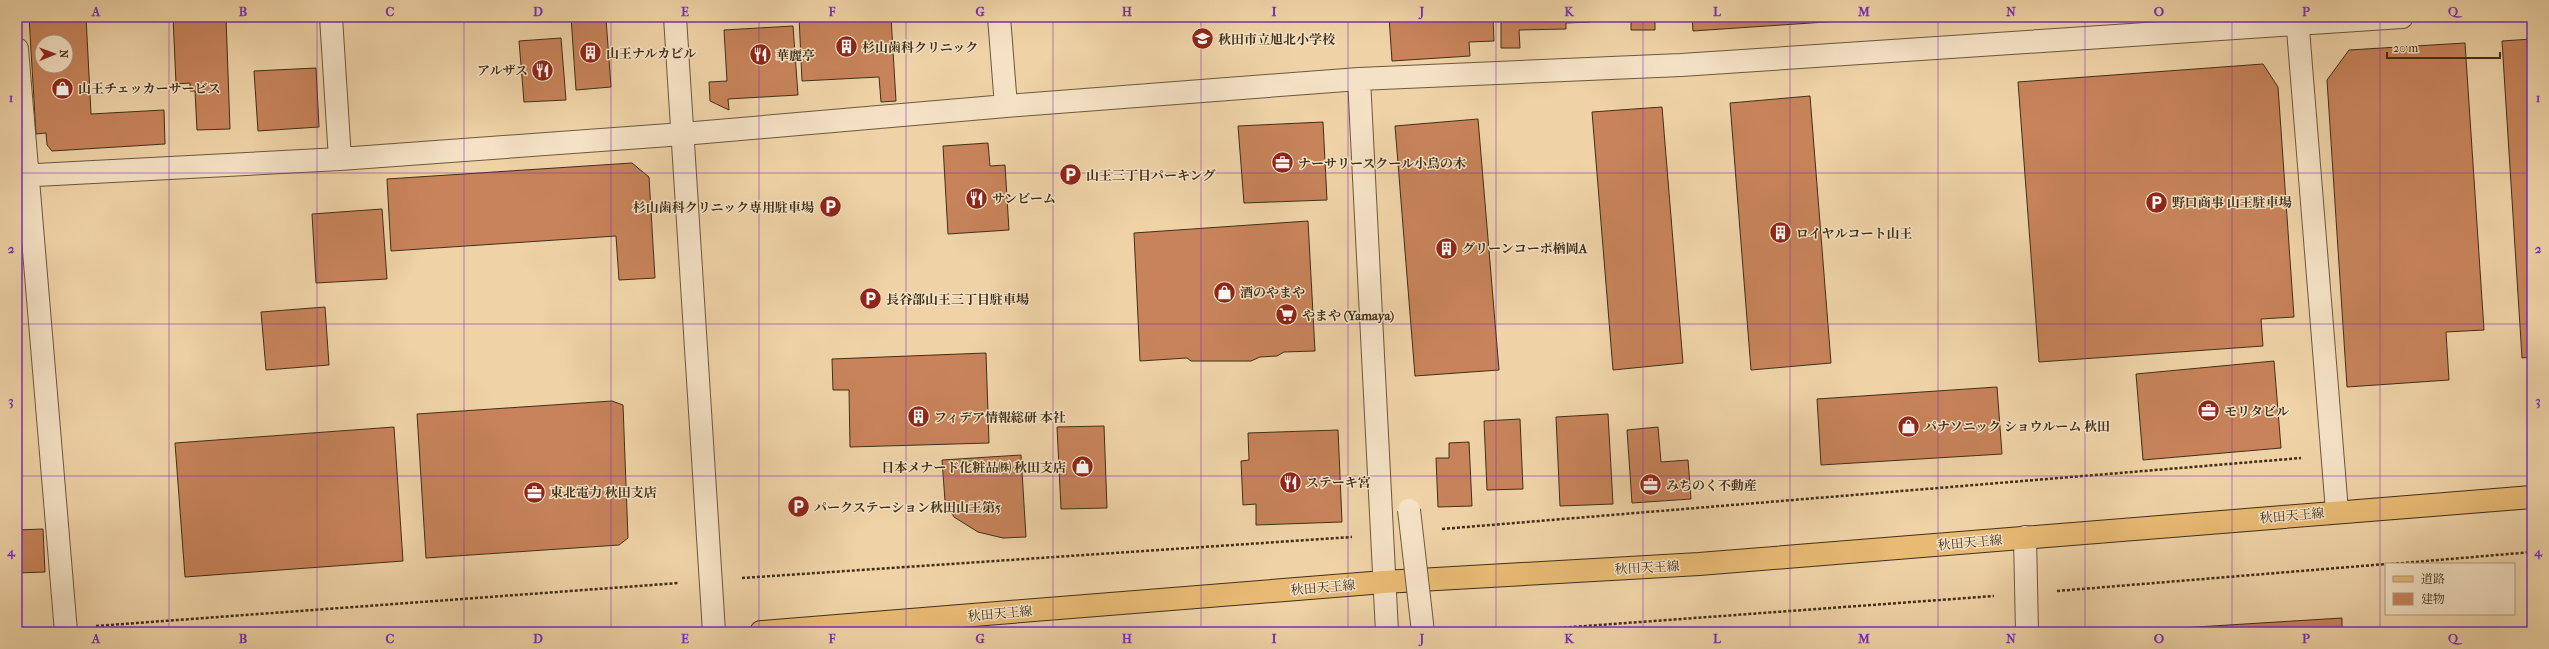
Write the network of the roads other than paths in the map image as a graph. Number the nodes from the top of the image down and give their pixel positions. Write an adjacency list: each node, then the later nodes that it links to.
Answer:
1 (331, 17): 10 (street)
2 (674, 17): 9 (street)
3 (999, 17): 8 (street)
4 (2402, 17): 5 (street)
5 (2297, 20): 7 (street); 14 (street)
6 (17, 49): 11 (street)
7 (1359, 79): 8 (street); 16 (street)
8 (1006, 106): 9 (street)
9 (683, 134): 10 (street); 18 (street)
10 (340, 159): 11 (street)
11 (22, 176): 17 (street)
12 (2532, 497): 14 (main road, 秋田天王線)
13 (1409, 510): 21 (street, bridge)
14 (2337, 511): 15 (main road, 秋田天王線)
15 (2025, 537): 16 (main road, 秋田天王線); 22 (street)
16 (1384, 582): 19 (main road, 秋田天王線); 20 (street)
17 (65, 630)
18 (714, 632)
19 (761, 632)
20 (1387, 632)
21 (1424, 632)
22 (2027, 632)

